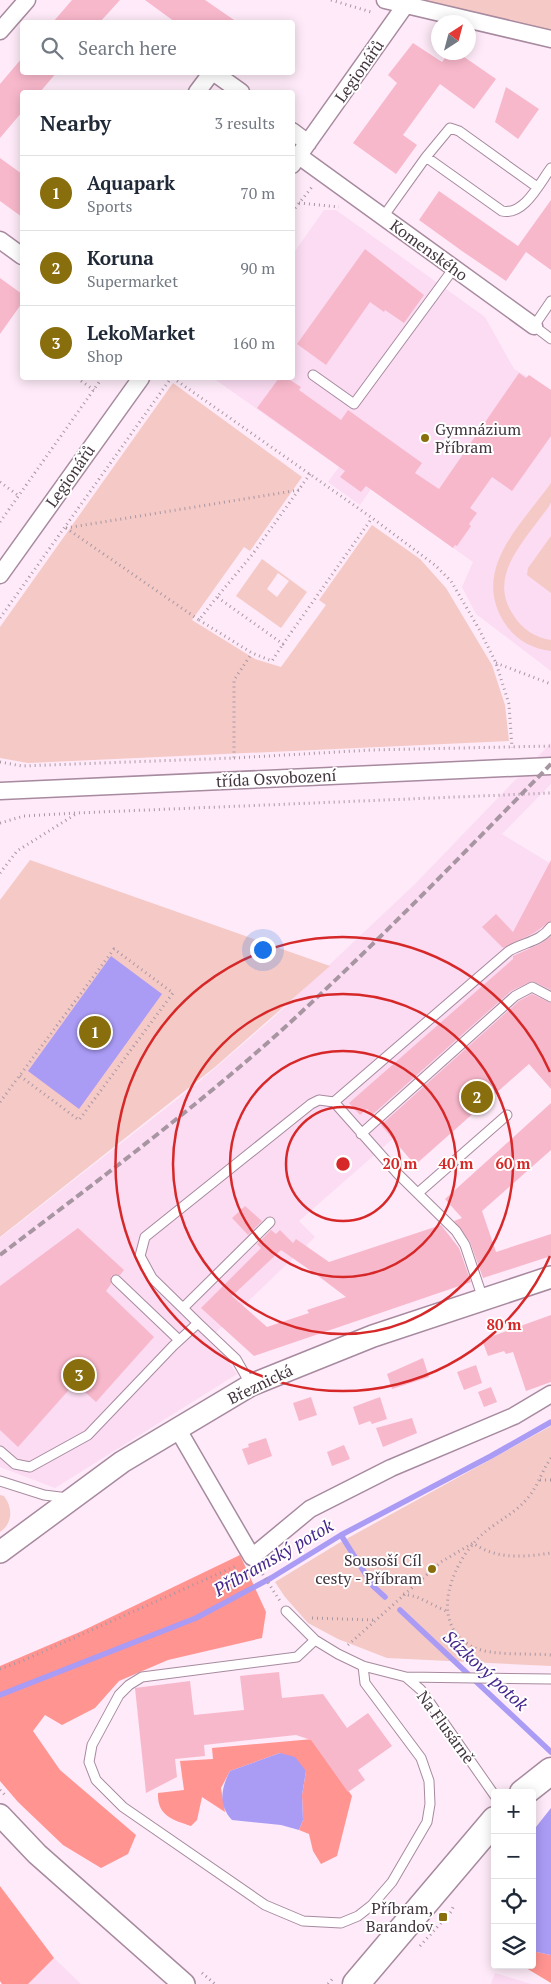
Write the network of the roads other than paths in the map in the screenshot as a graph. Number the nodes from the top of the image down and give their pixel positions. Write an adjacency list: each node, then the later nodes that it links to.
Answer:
1 (27, 0): 4 (street)
2 (385, 0): 3 (street)
3 (407, 3): 5 (street); 11 (street, Legionářů)
4 (0, 32)
5 (551, 39)
6 (211, 75): 8 (street)
7 (217, 75): 9 (street)
8 (199, 90)
9 (238, 90)
10 (295, 140): 11 (street)
11 (300, 154): 15 (street, Komenského)
12 (426, 157): 14 (lane); 14 (lane); 15 (lane)
13 (551, 168): 14 (lane)
14 (536, 187)
15 (383, 217): 18 (street, Komenského)
16 (0, 240): 17 (street)
17 (20, 255)
18 (454, 268): 20 (street, Komenského); 22 (lane)
19 (551, 301): 20 (lane)
20 (534, 326): 21 (lane)
21 (551, 339)
22 (313, 375)
23 (140, 380): 24 (street, Legionářů)
24 (0, 575)
25 (551, 766): 26 (street, třída Osvobození)
26 (0, 791)
27 (551, 927): 29 (lane)
28 (551, 997): 31 (lane)
29 (334, 1102): 31 (lane); 37 (lane)
30 (507, 1115): 32 (lane)
31 (361, 1134): 32 (lane)
32 (418, 1193): 36 (lane)
33 (270, 1222): 37 (lane)
34 (551, 1276): 36 (street, Březnická)
35 (116, 1280): 39 (lane)
36 (482, 1299): 40 (street, Březnická)
37 (183, 1308): 38 (lane)
38 (198, 1323): 39 (lane); 40 (lane)
39 (179, 1340): 43 (lane)
40 (251, 1385): 42 (street, Březnická)
41 (551, 1394): 42 (street)
42 (177, 1428): 45 (street, Březnická)
43 (0, 1451)
44 (0, 1481): 45 (lane)
45 (73, 1499): 46 (street, Březnická)
46 (0, 1552)
47 (289, 1614): 48 (lane, Na Flusárně)
48 (315, 1640): 49 (lane, Na Flusárně); 49 (lane)
49 (363, 1666): 50 (lane, Na Flusárně)
50 (406, 1676): 51 (lane); 54 (lane, Na Flusárně)
51 (551, 1679)
52 (551, 1771): 53 (main road)
53 (528, 1789)
54 (491, 1790)
55 (0, 1815): 57 (street)
56 (491, 1825): 58 (main road)
57 (184, 1984)
58 (356, 1984)

